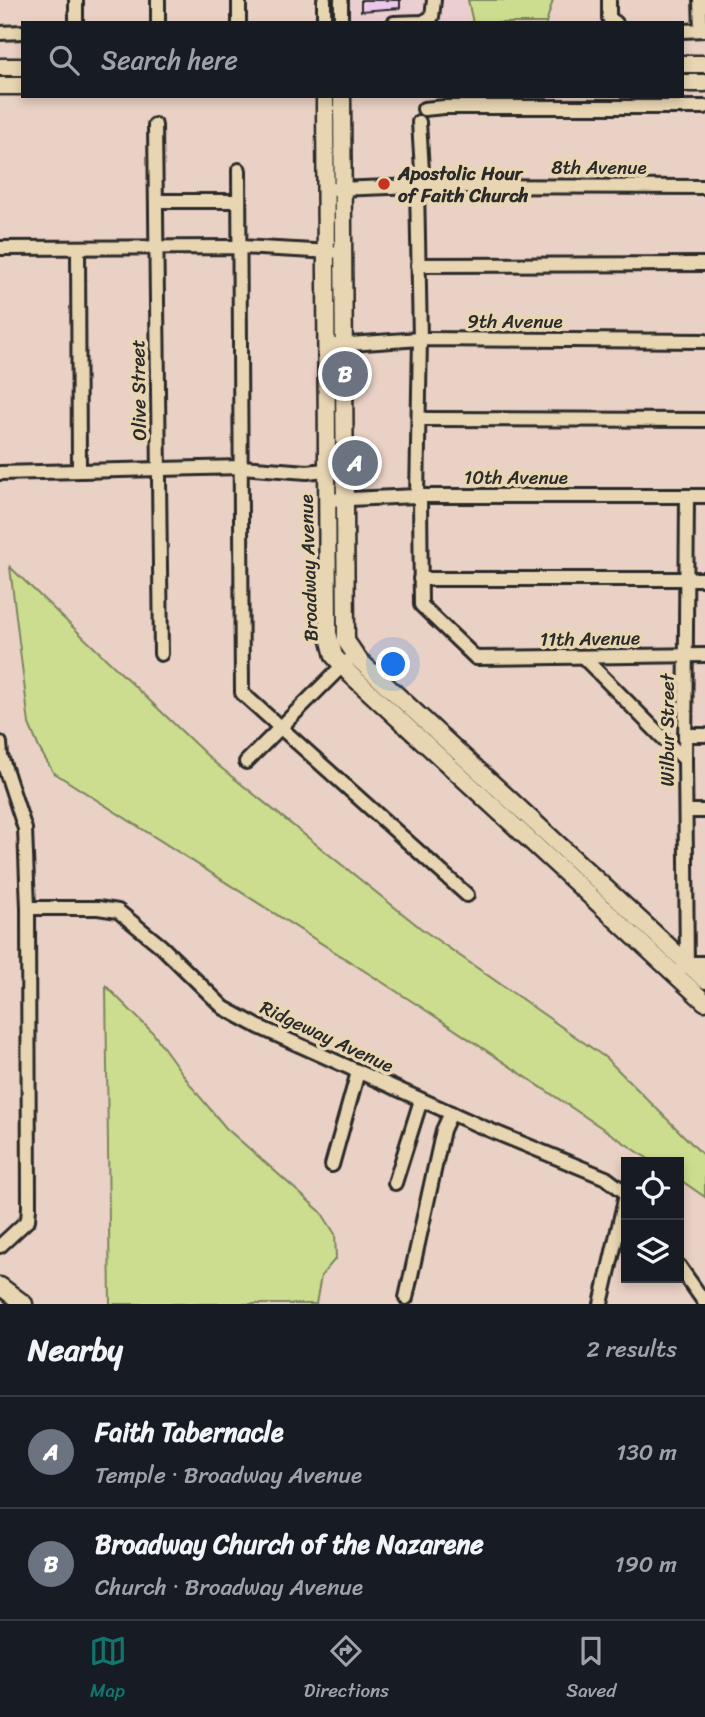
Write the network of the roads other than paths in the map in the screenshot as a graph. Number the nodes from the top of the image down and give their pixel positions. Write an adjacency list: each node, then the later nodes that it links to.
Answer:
1 (76, 0): 9 (street)
2 (158, 0): 10 (street)
3 (239, 0): 11 (street)
4 (324, 0): 12 (street)
5 (341, 0): 13 (street)
6 (435, 0): 14 (street)
7 (609, 0): 15 (street)
8 (700, 0): 16 (street)
9 (76, 21)
10 (158, 21)
11 (239, 21)
12 (324, 21)
13 (341, 21)
14 (425, 21)
15 (613, 21)
16 (703, 30): 17 (street)
17 (684, 31)
18 (21, 32): 19 (street)
19 (0, 33)
20 (684, 64): 21 (main road)
21 (705, 64)
22 (0, 67): 23 (main road)
23 (21, 67)
24 (684, 83): 25 (main road)
25 (705, 83)
26 (0, 86): 27 (main road)
27 (21, 86)
28 (325, 98): 37 (main road, Broadway Avenue)
29 (342, 98): 38 (main road, Broadway Avenue)
30 (705, 107): 31 (street)
31 (424, 109)
32 (419, 122): 35 (street)
33 (155, 125): 39 (street, Olive Street)
34 (239, 170): 40 (street)
35 (420, 186): 36 (street, 8th Avenue); 38 (street, 8th Avenue); 48 (street)
36 (705, 187)
37 (325, 189): 38 (street, 8th Avenue); 45 (main road, Broadway Avenue)
38 (342, 189): 46 (main road, Broadway Avenue)
39 (156, 201): 40 (street); 44 (street, Olive Street)
40 (239, 201): 41 (street)
41 (240, 247): 44 (street); 45 (street); 55 (street)
42 (0, 248): 43 (street)
43 (78, 248): 44 (street); 59 (street)
44 (156, 248): 57 (street, Olive Street)
45 (325, 252): 46 (street); 52 (main road, Broadway Avenue)
46 (342, 252): 51 (main road, Broadway Avenue)
47 (705, 264): 48 (street)
48 (418, 265): 49 (street)
49 (420, 339): 50 (street, 9th Avenue); 51 (street, 9th Avenue); 53 (street)
50 (705, 341)
51 (343, 345): 52 (street, 9th Avenue); 56 (main road, Broadway Avenue)
52 (326, 346): 58 (main road, Broadway Avenue)
53 (419, 419): 54 (street); 61 (street)
54 (705, 420)
55 (241, 467): 57 (street); 58 (street); 74 (street)
56 (343, 468): 58 (street); 65 (main road, Broadway Avenue)
57 (159, 469): 59 (street); 69 (street, Olive Street)
58 (326, 469): 64 (main road, Broadway Avenue)
59 (79, 471): 60 (street)
60 (0, 473)
61 (419, 496): 62 (street, 10th Avenue); 65 (street, 10th Avenue); 66 (street)
62 (687, 496): 63 (street, 10th Avenue); 67 (street, Wilbur Street)
63 (705, 496)
64 (326, 500): 65 (street, 10th Avenue); 73 (main road, Broadway Avenue)
65 (344, 500): 73 (main road, Broadway Avenue)
66 (421, 579): 67 (street); 72 (street, 11th Avenue)
67 (687, 579): 68 (street); 70 (street, Wilbur Street)
68 (705, 579)
69 (161, 654)
70 (686, 655): 71 (street, 11th Avenue); 72 (street, 11th Avenue); 75 (street, Wilbur Street)
71 (705, 655)
72 (584, 658): 78 (street)
73 (348, 660): 74 (street); 85 (main road, Broadway Avenue)
74 (281, 726): 79 (street); 82 (street)
75 (685, 735): 76 (street); 78 (street, Wilbur Street)
76 (705, 735)
77 (0, 743): 83 (street)
78 (685, 760): 80 (street, Wilbur Street)
79 (246, 762)
80 (687, 811): 81 (street); 85 (street, Wilbur Street)
81 (705, 811)
82 (467, 895)
83 (29, 908): 88 (street, Ridgeway Avenue); 95 (street)
84 (705, 963): 85 (street)
85 (681, 969): 86 (main road, Broadway Avenue); 87 (main road, Broadway Avenue)
86 (705, 980)
87 (705, 1002)
88 (359, 1072): 89 (street, Ridgeway Avenue); 91 (street)
89 (421, 1100): 90 (street, Ridgeway Avenue); 92 (street)
90 (451, 1113): 93 (street, Ridgeway Avenue); 98 (street)
91 (332, 1165)
92 (395, 1183)
93 (621, 1190)
94 (621, 1216): 101 (street)
95 (0, 1246)
96 (684, 1273): 99 (street)
97 (0, 1286): 100 (main road)
98 (406, 1298)
99 (705, 1303)
100 (24, 1304)
101 (601, 1304)

